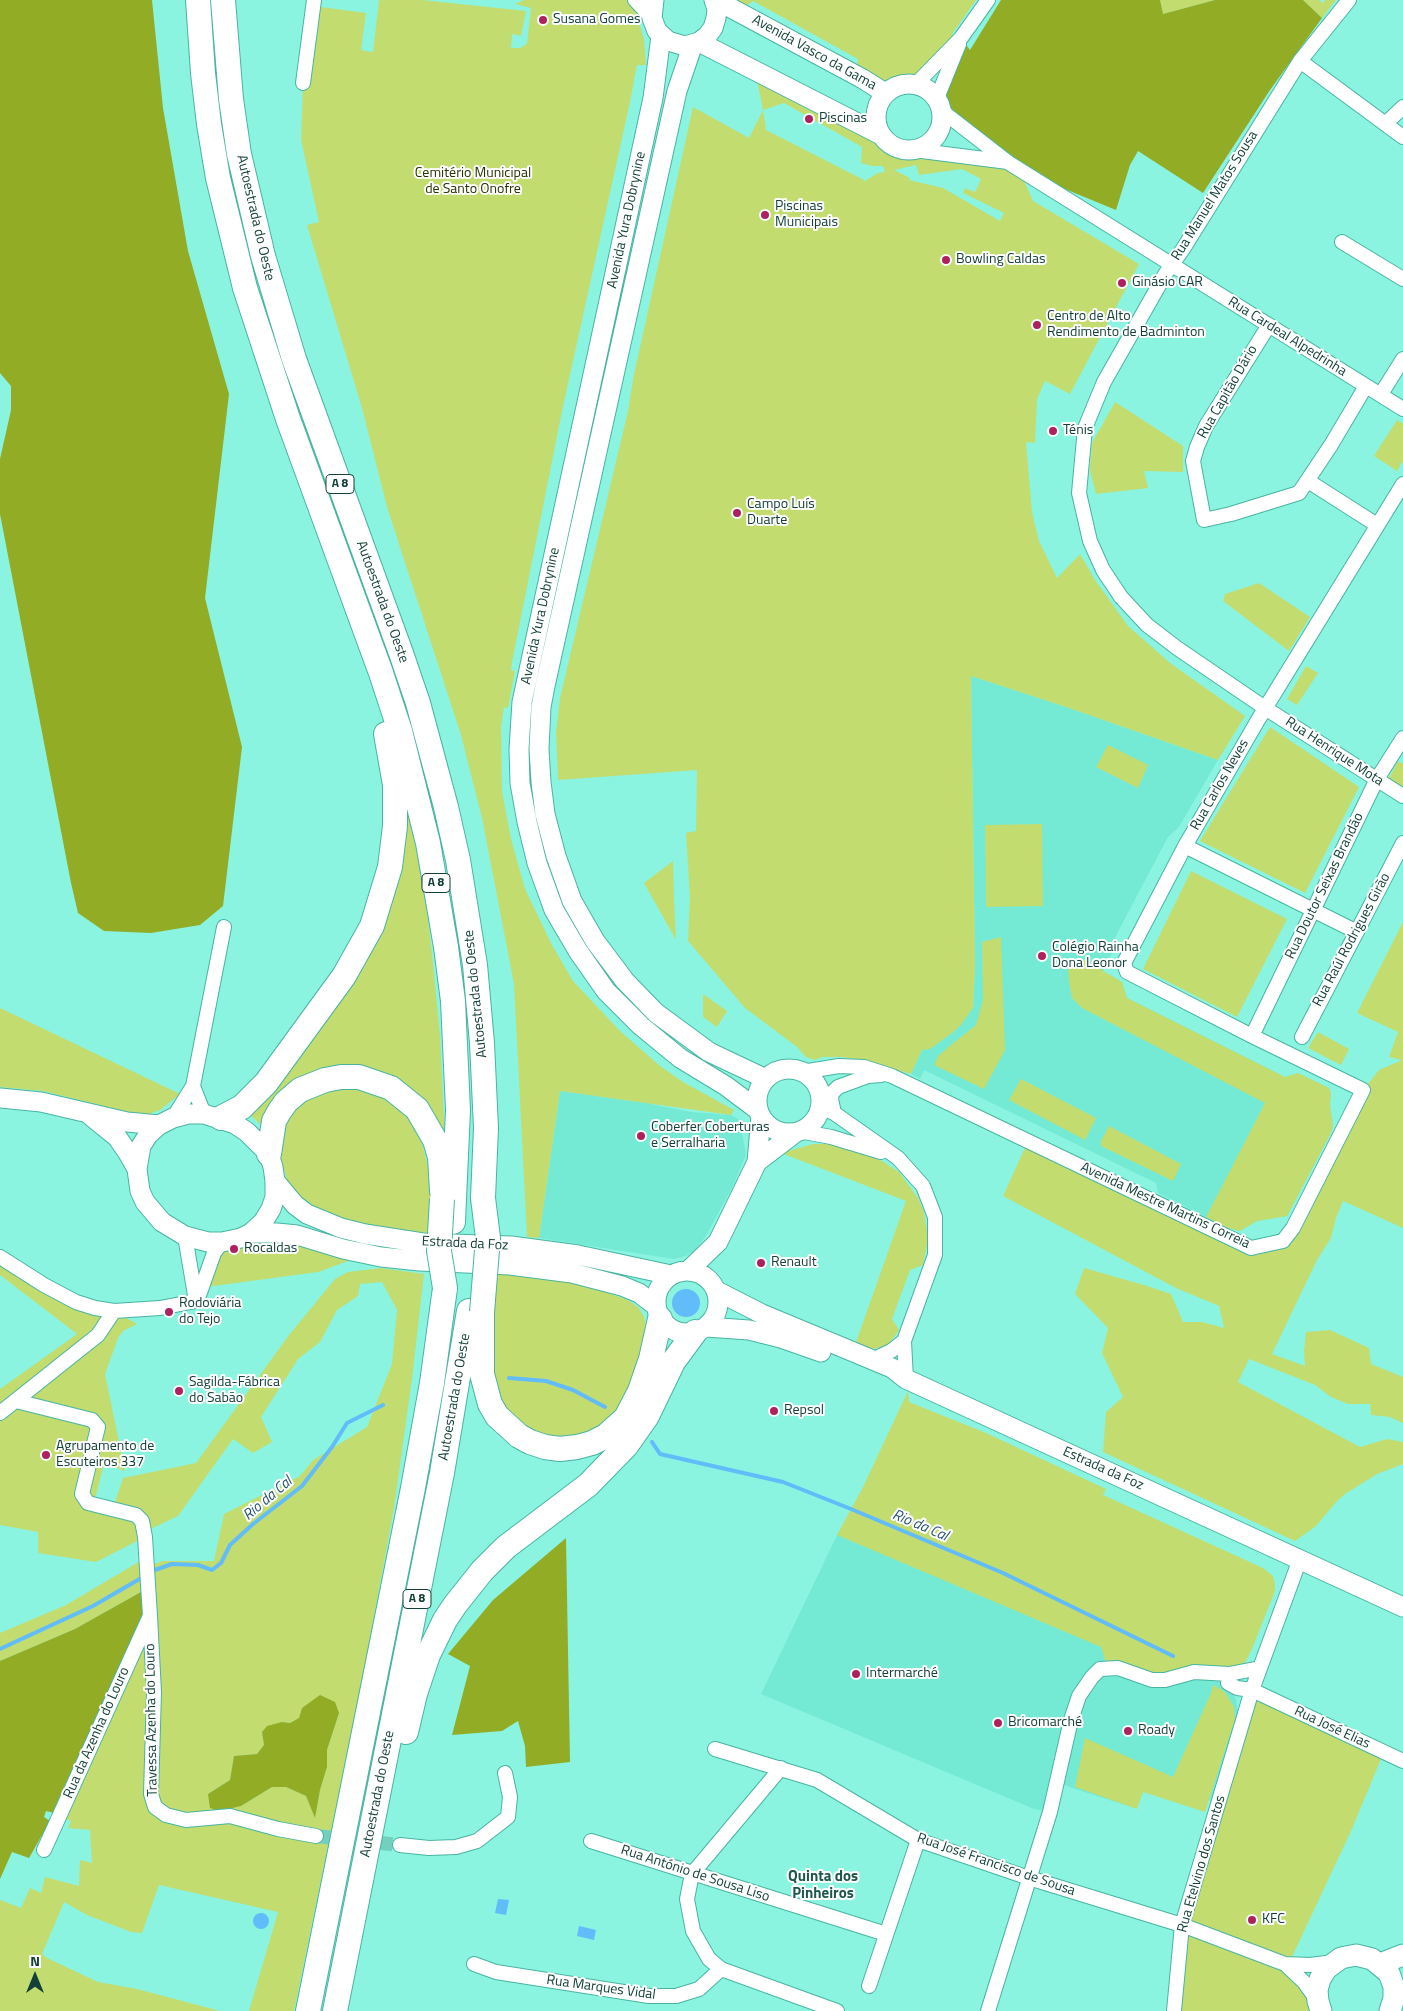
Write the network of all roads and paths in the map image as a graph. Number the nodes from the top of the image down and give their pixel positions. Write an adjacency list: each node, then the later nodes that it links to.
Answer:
1 (198, 0): 34 (highway, Autoestrada do Oeste / A 8)
2 (223, 0): 72 (highway, Autoestrada do Oeste / A 8, bridge)
3 (314, 0): 13 (street)
4 (635, 0): 8 (street)
5 (715, 0): 11 (main road); 15 (main road, Avenida Vasco da Gama)
6 (988, 0): 10 (street)
7 (1349, 0): 12 (street, Rua Manuel Matos Sousa)
8 (653, 9): 9 (main road)
9 (662, 36): 11 (main road); 52 (main road, Avenida Yura Dobrynine)
10 (961, 38): 14 (street); 16 (street)
11 (696, 43): 19 (main road); 48 (main road, Avenida Yura Dobrynine)
12 (1300, 61): 18 (street); 24 (street, Rua Manuel Matos Sousa)
13 (303, 83)
14 (916, 84): 15 (main road); 16 (main road)
15 (885, 94): 19 (main road)
16 (940, 105): 21 (main road); 22 (street)
17 (1403, 107): 18 (street)
18 (1385, 124): 20 (street)
19 (880, 135): 21 (main road)
20 (1403, 137)
21 (914, 150): 22 (street)
22 (1009, 163): 24 (street)
23 (1342, 242): 25 (street)
24 (1172, 264): 26 (street, Rua Cardeal Alpedrinha); 35 (street, Rua Manuel Matos Sousa)
25 (1403, 279)
26 (1269, 325): 28 (street, Rua Cardeal Alpedrinha); 31 (street, Rua Capitão Dário)
27 (1403, 359): 29 (street)
28 (1366, 386): 29 (street, Rua Cardeal Alpedrinha); 31 (street)
29 (1381, 394): 30 (street, Rua Cardeal Alpedrinha)
30 (1403, 409)
31 (1308, 481): 33 (street)
32 (1403, 484): 33 (street, Rua Carlos Neves)
33 (1377, 525): 35 (street, Rua Carlos Neves)
34 (339, 556): 54 (highway); 69 (highway, Autoestrada do Oeste / A 8, bridge)
35 (1265, 708): 37 (street, Rua Henrique Mota); 40 (street, Rua Carlos Neves)
36 (1403, 738): 37 (street, Rua Doutor Seixas Brandão)
37 (1377, 779): 38 (street, Rua Henrique Mota); 41 (street, Rua Doutor Seixas Brandão)
38 (1403, 796)
39 (1403, 843): 43 (street, Rua Raúl Rodrigues Girão)
40 (1184, 846): 41 (street); 44 (street, Rua Carlos Neves)
41 (1313, 910): 43 (street); 44 (street, Rua Doutor Seixas Brandão)
42 (224, 927): 49 (street)
43 (1356, 932): 45 (street, Rua Raúl Rodrigues Girão)
44 (1252, 1036): 47 (street, Avenida Mestre Martins Correia)
45 (1302, 1037)
46 (802, 1072): 47 (street, Avenida Mestre Martins Correia); 48 (main road); 51 (main road)
47 (892, 1076): 51 (street, Avenida Mestre Martins Correia)
48 (766, 1080): 52 (main road)
49 (192, 1086): 54 (street); 55 (street)
50 (0, 1098): 53 (main road)
51 (827, 1110): 56 (main road); 58 (street)
52 (760, 1113): 56 (main road); 59 (main road)
53 (88, 1114): 55 (main road); 60 (main road)
54 (212, 1116): 55 (main road); 57 (main road)
55 (166, 1121): 60 (main road)
56 (797, 1132): 58 (street); 59 (main road)
57 (269, 1154): 61 (main road); 69 (highway, bridge)
58 (898, 1158): 75 (street)
59 (757, 1162): 65 (main road)
60 (137, 1169): 63 (main road)
61 (275, 1181): 62 (main road); 67 (main road, Estrada da Foz)
62 (251, 1233): 64 (main road); 73 (main road, Estrada da Foz)
63 (185, 1236): 64 (main road); 70 (street)
64 (222, 1242): 70 (street)
65 (718, 1242): 67 (main road); 68 (main road)
66 (0, 1257): 71 (street)
67 (680, 1272): 68 (main road); 73 (main road)
68 (715, 1287): 74 (main road); 76 (main road, Estrada da Foz)
69 (445, 1288): 110 (highway, Autoestrada do Oeste / A 8)
70 (196, 1301): 71 (street)
71 (114, 1310): 78 (street)
72 (476, 1311): 73 (highway); 98 (highway, Autoestrada do Oeste / A 8)
73 (658, 1312): 74 (main road)
74 (700, 1330): 77 (main road, Estrada da Foz); 98 (highway)
75 (904, 1341): 76 (street); 77 (street)
76 (872, 1360): 77 (main road, Estrada da Foz)
77 (906, 1379): 80 (main road, Estrada da Foz)
78 (16, 1400): 79 (street); 82 (street)
79 (0, 1413)
80 (1300, 1559): 81 (main road, Estrada da Foz); 83 (street)
81 (1403, 1607)
82 (150, 1616): 91 (street, Travessa Azenha do Louro); 95 (street, Rua da Azenha do Louro)
83 (1260, 1668): 84 (street); 85 (street, Rua Etelvino dos Santos)
84 (1224, 1677): 85 (street, Rua José Elias); 86 (street); 97 (street)
85 (1257, 1693): 86 (street, Rua Etelvino dos Santos); 88 (street, Rua José Elias)
86 (1244, 1719): 99 (street, Rua Etelvino dos Santos)
87 (715, 1749): 89 (street, Rua José Francisco de Sousa)
88 (1403, 1761)
89 (781, 1768): 92 (street, Rua José Francisco de Sousa); 96 (street)
90 (505, 1773): 94 (street)
91 (316, 1836)
92 (918, 1840): 97 (street, Rua José Francisco de Sousa); 100 (street)
93 (591, 1841): 96 (street, Rua António de Sousa Liso)
94 (400, 1845)
95 (44, 1850)
96 (692, 1874): 100 (street, Rua António de Sousa Liso); 106 (street)
97 (1029, 1878): 99 (street, Rua José Francisco de Sousa); 113 (street)
98 (359, 1887): 111 (highway, Autoestrada do Oeste / A 8)
99 (1182, 1924): 104 (street, Rua José Francisco de Sousa); 114 (street, Rua Etelvino dos Santos)
100 (886, 1934): 107 (street)
101 (1403, 1955): 105 (main road)
102 (1334, 1962): 104 (street, Rua José Francisco de Sousa); 105 (main road); 109 (main road)
103 (474, 1964): 106 (street, Rua Marques Vidal)
104 (1284, 1964): 109 (street, Rua José Francisco de Sousa)
105 (1380, 1964): 108 (main road)
106 (720, 1969): 112 (street)
107 (869, 1986)
108 (1397, 1996)
109 (1319, 2006)
110 (308, 2011)
111 (335, 2011)
112 (837, 2011)
113 (988, 2011)
114 (1174, 2011)

